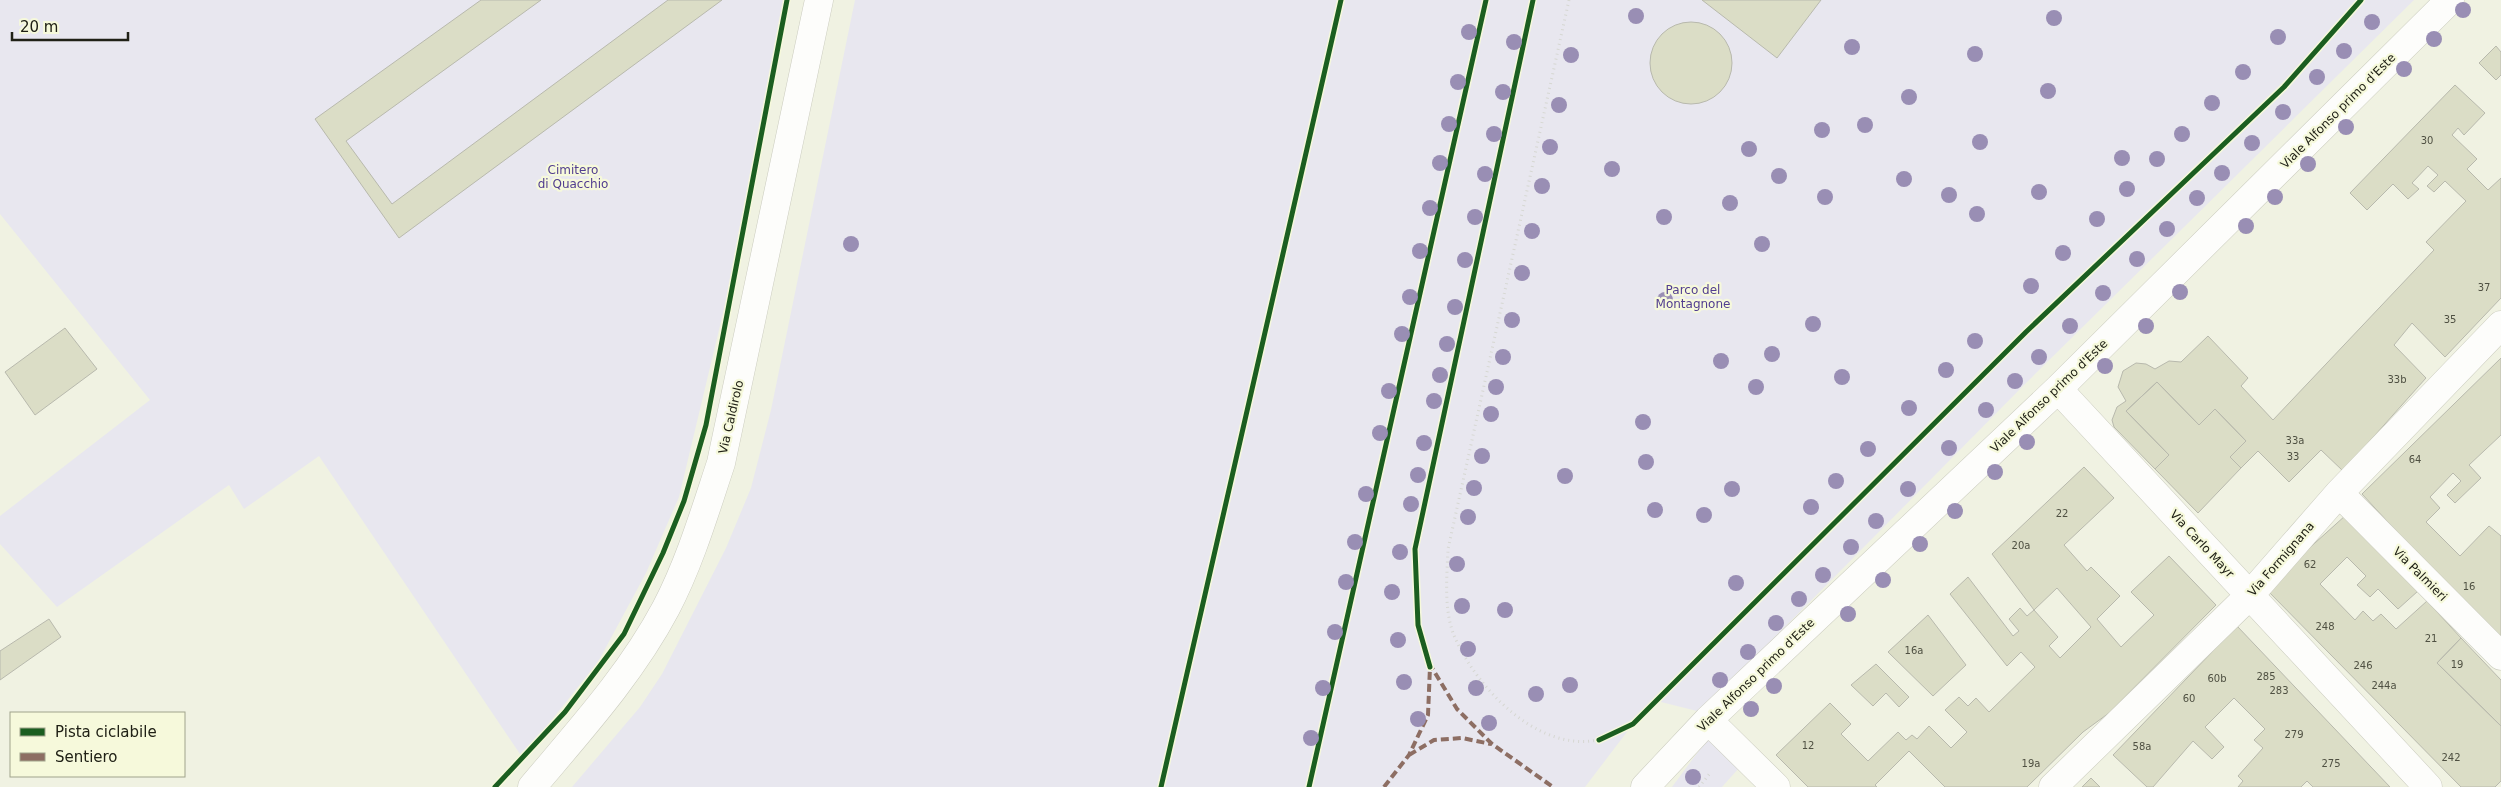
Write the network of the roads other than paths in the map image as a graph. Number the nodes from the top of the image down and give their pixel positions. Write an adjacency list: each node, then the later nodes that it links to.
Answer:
1 (819, 0): 9 (street, Via Caldirolo)
2 (2450, 0): 4 (street, Viale Alfonso primo d'Este)
3 (2501, 324): 5 (street, Via Formignana)
4 (2058, 389): 6 (street, Via Carlo Mayr); 8 (street, Viale Alfonso primo d'Este)
5 (2339, 493): 6 (street, Via Formignana); 7 (street, Via Palmieri)
6 (2249, 596): 12 (street, Via Formignana); 13 (street, Via Carlo Mayr)
7 (2501, 656)
8 (1708, 720): 10 (street, Viale Alfonso primo d'Este); 11 (street)
9 (532, 787)
10 (1645, 787)
11 (1776, 787)
12 (2054, 787)
13 (2428, 787)

